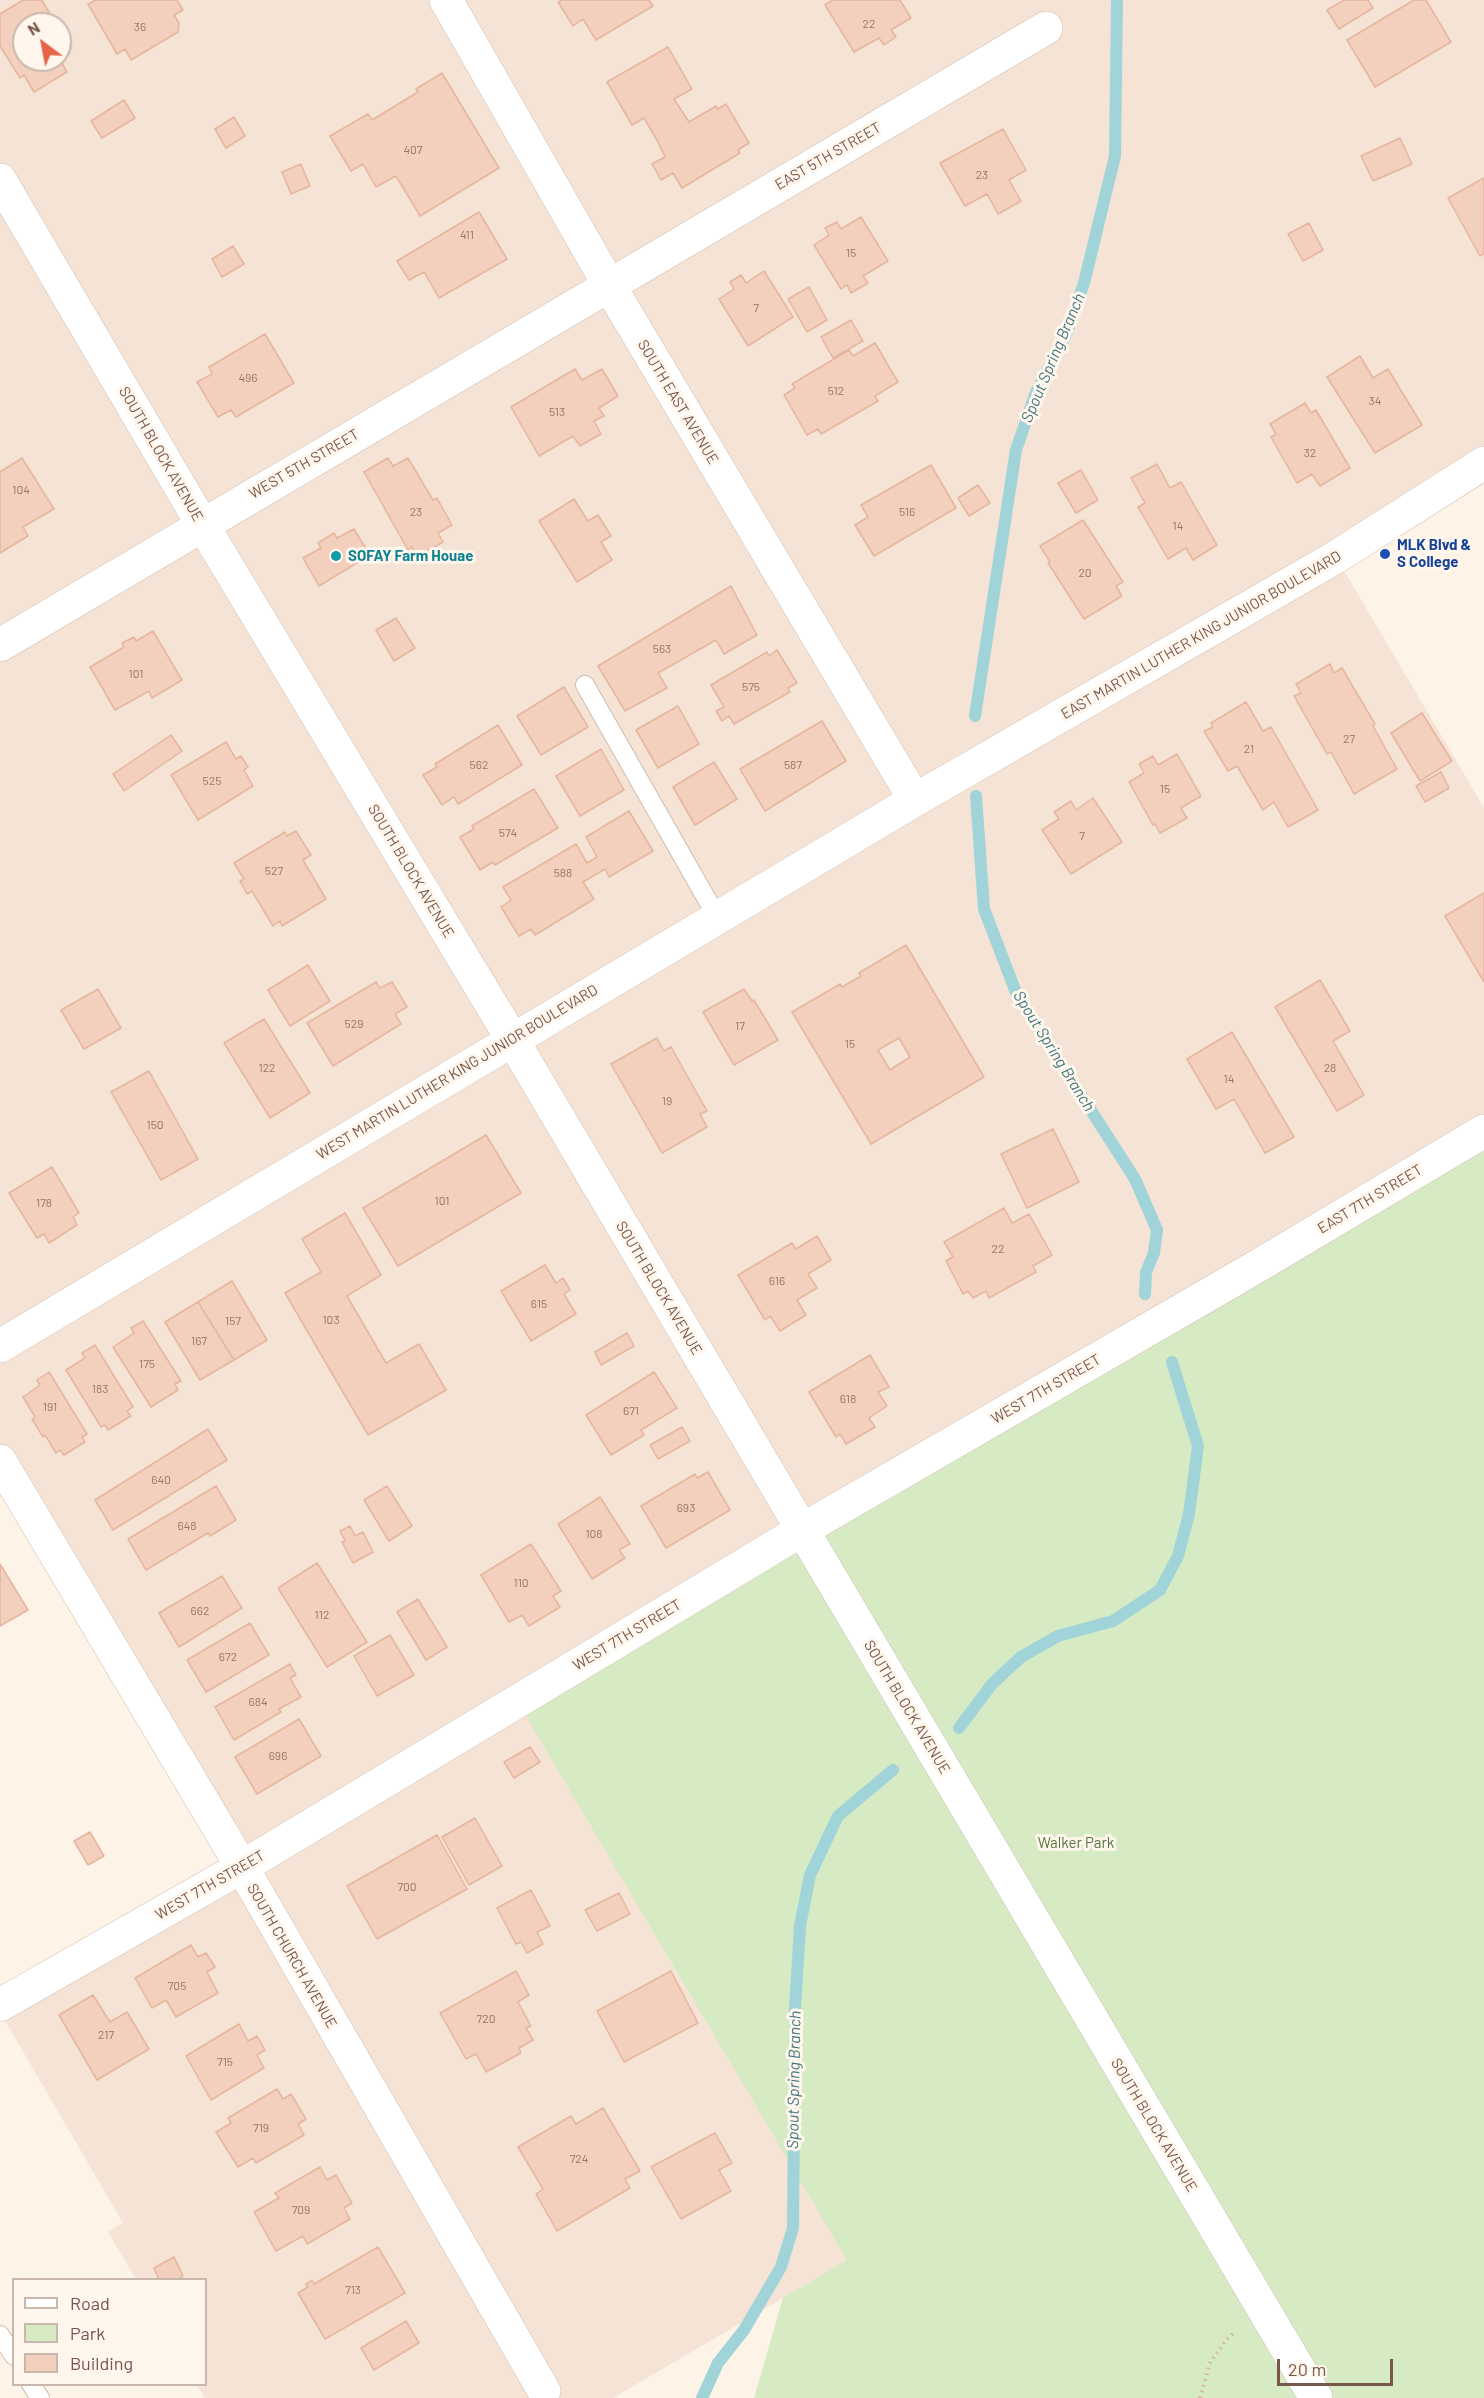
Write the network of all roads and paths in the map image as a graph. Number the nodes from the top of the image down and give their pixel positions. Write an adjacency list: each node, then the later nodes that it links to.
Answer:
1 (446, 0): 4 (street, SOUTH EAST AVENUE)
2 (1046, 27): 4 (street, EAST 5TH STREET)
3 (0, 180): 6 (street, SOUTH BLOCK AVENUE)
4 (609, 285): 6 (street, WEST 5TH STREET); 9 (street, SOUTH EAST AVENUE)
5 (1484, 463): 9 (street, EAST MARTIN LUTHER KING JUNIOR BOULEVARD)
6 (202, 524): 7 (street, WEST 5TH STREET); 11 (street, SOUTH BLOCK AVENUE)
7 (0, 645)
8 (585, 685): 10 (lane)
9 (915, 801): 10 (street, WEST MARTIN LUTHER KING JUNIOR BOULEVARD)
10 (717, 917): 11 (street, WEST MARTIN LUTHER KING JUNIOR BOULEVARD)
11 (512, 1039): 14 (street, WEST MARTIN LUTHER KING JUNIOR BOULEVARD); 16 (street, SOUTH BLOCK AVENUE)
12 (1484, 1131): 13 (street, EAST 7TH STREET)
13 (1256, 1267): 16 (street, WEST 7TH STREET)
14 (0, 1346)
15 (0, 1461): 17 (street, SOUTH CHURCH AVENUE)
16 (802, 1530): 17 (street, WEST 7TH STREET); 24 (street, SOUTH BLOCK AVENUE)
17 (242, 1867): 18 (street, WEST 7TH STREET); 22 (street, SOUTH CHURCH AVENUE)
18 (0, 2006)
19 (1239, 2328): 23 (path)
20 (0, 2335): 21 (lane)
21 (12, 2353)
22 (544, 2391)
23 (1200, 2398)
24 (1316, 2398)

